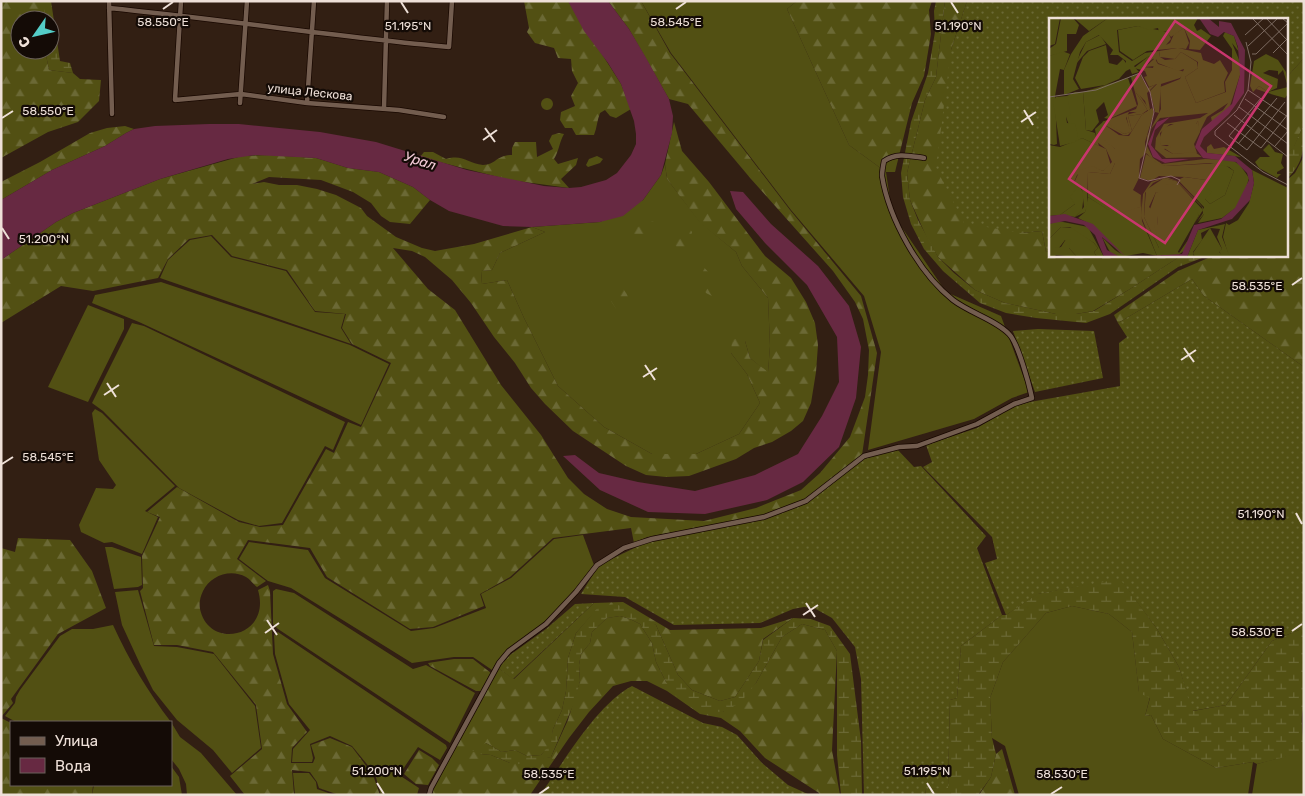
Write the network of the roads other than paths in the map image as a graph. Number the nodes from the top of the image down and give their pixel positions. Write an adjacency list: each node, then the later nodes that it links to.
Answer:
1 (109, 1): 7 (street)
2 (181, 1): 8 (street)
3 (247, 1): 9 (street)
4 (314, 1): 10 (street)
5 (387, 1): 11 (street)
6 (452, 1): 11 (street)
7 (109, 8): 8 (street); 16 (street)
8 (180, 15): 9 (street); 12 (street, улица Лескова)
9 (245, 23): 10 (street); 12 (street)
10 (311, 32): 11 (street); 14 (street)
11 (386, 42): 15 (street)
12 (241, 94): 13 (street); 14 (street, улица Лескова)
13 (240, 103)
14 (307, 103): 15 (street, улица Лескова)
15 (384, 109): 17 (street, улица Лескова)
16 (112, 114)
17 (444, 117)
18 (924, 158): 19 (street)
19 (429, 795)

